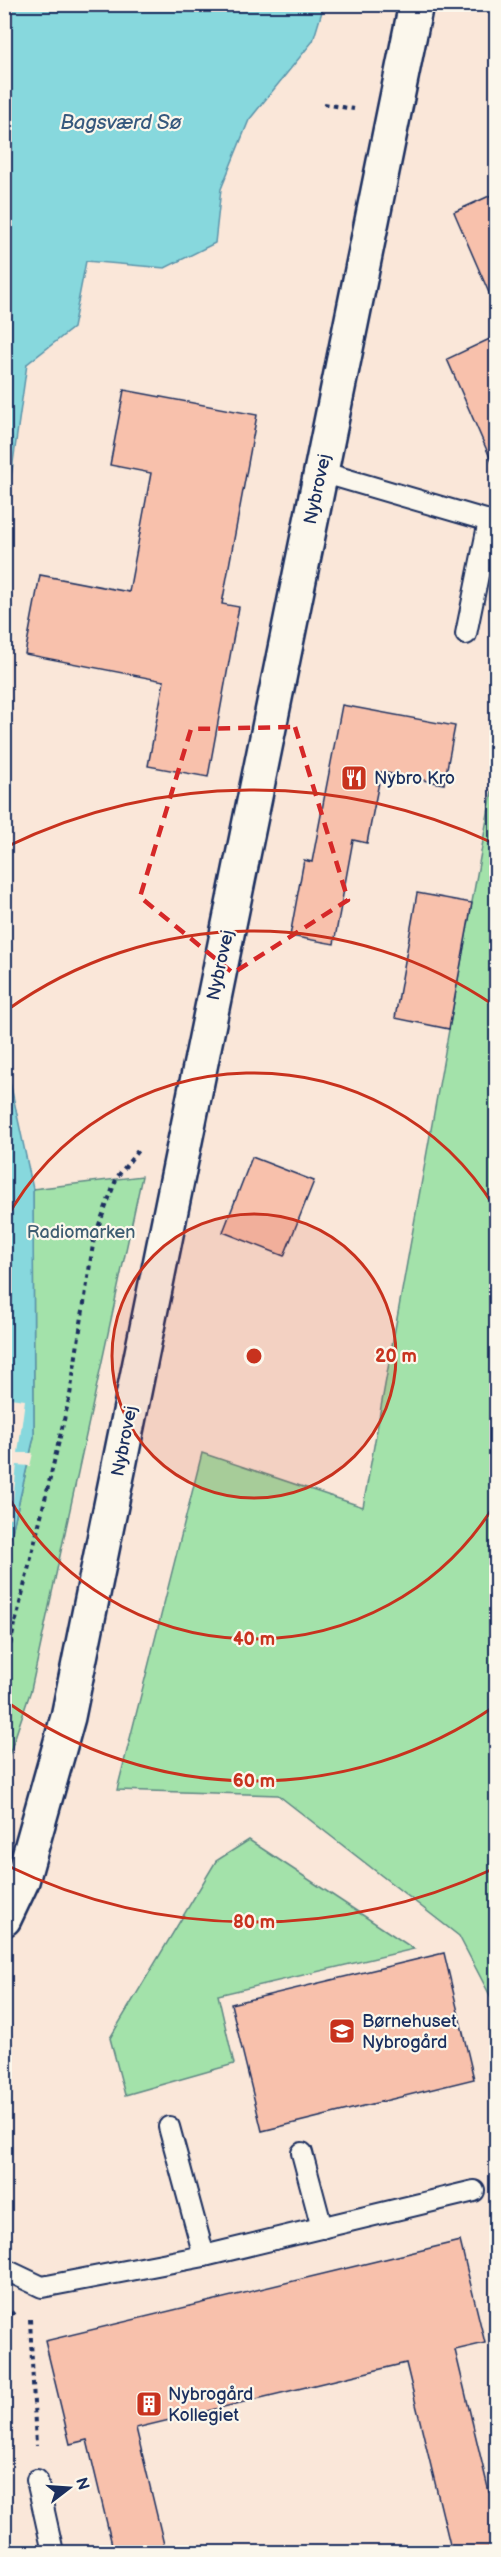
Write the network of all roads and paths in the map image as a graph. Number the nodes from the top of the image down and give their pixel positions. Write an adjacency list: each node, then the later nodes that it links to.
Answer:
1 (416, 4): 4 (street, Nybrovej)
2 (324, 104): 3 (path)
3 (351, 108)
4 (321, 472): 5 (lane); 7 (street, Nybrovej)
5 (493, 522): 6 (lane)
6 (466, 634)
7 (185, 1131): 8 (path); 11 (street, Nybrovej)
8 (16, 1620): 9 (path); 10 (path)
9 (4, 1636)
10 (4, 1671)
11 (4, 1919)
12 (169, 2127): 16 (lane)
13 (302, 2153): 15 (lane)
14 (474, 2191): 15 (lane)
15 (322, 2228): 16 (lane)
16 (204, 2256): 18 (lane)
17 (4, 2269): 18 (lane)
18 (42, 2287): 19 (path)
19 (37, 2480): 20 (lane)
20 (53, 2553)

